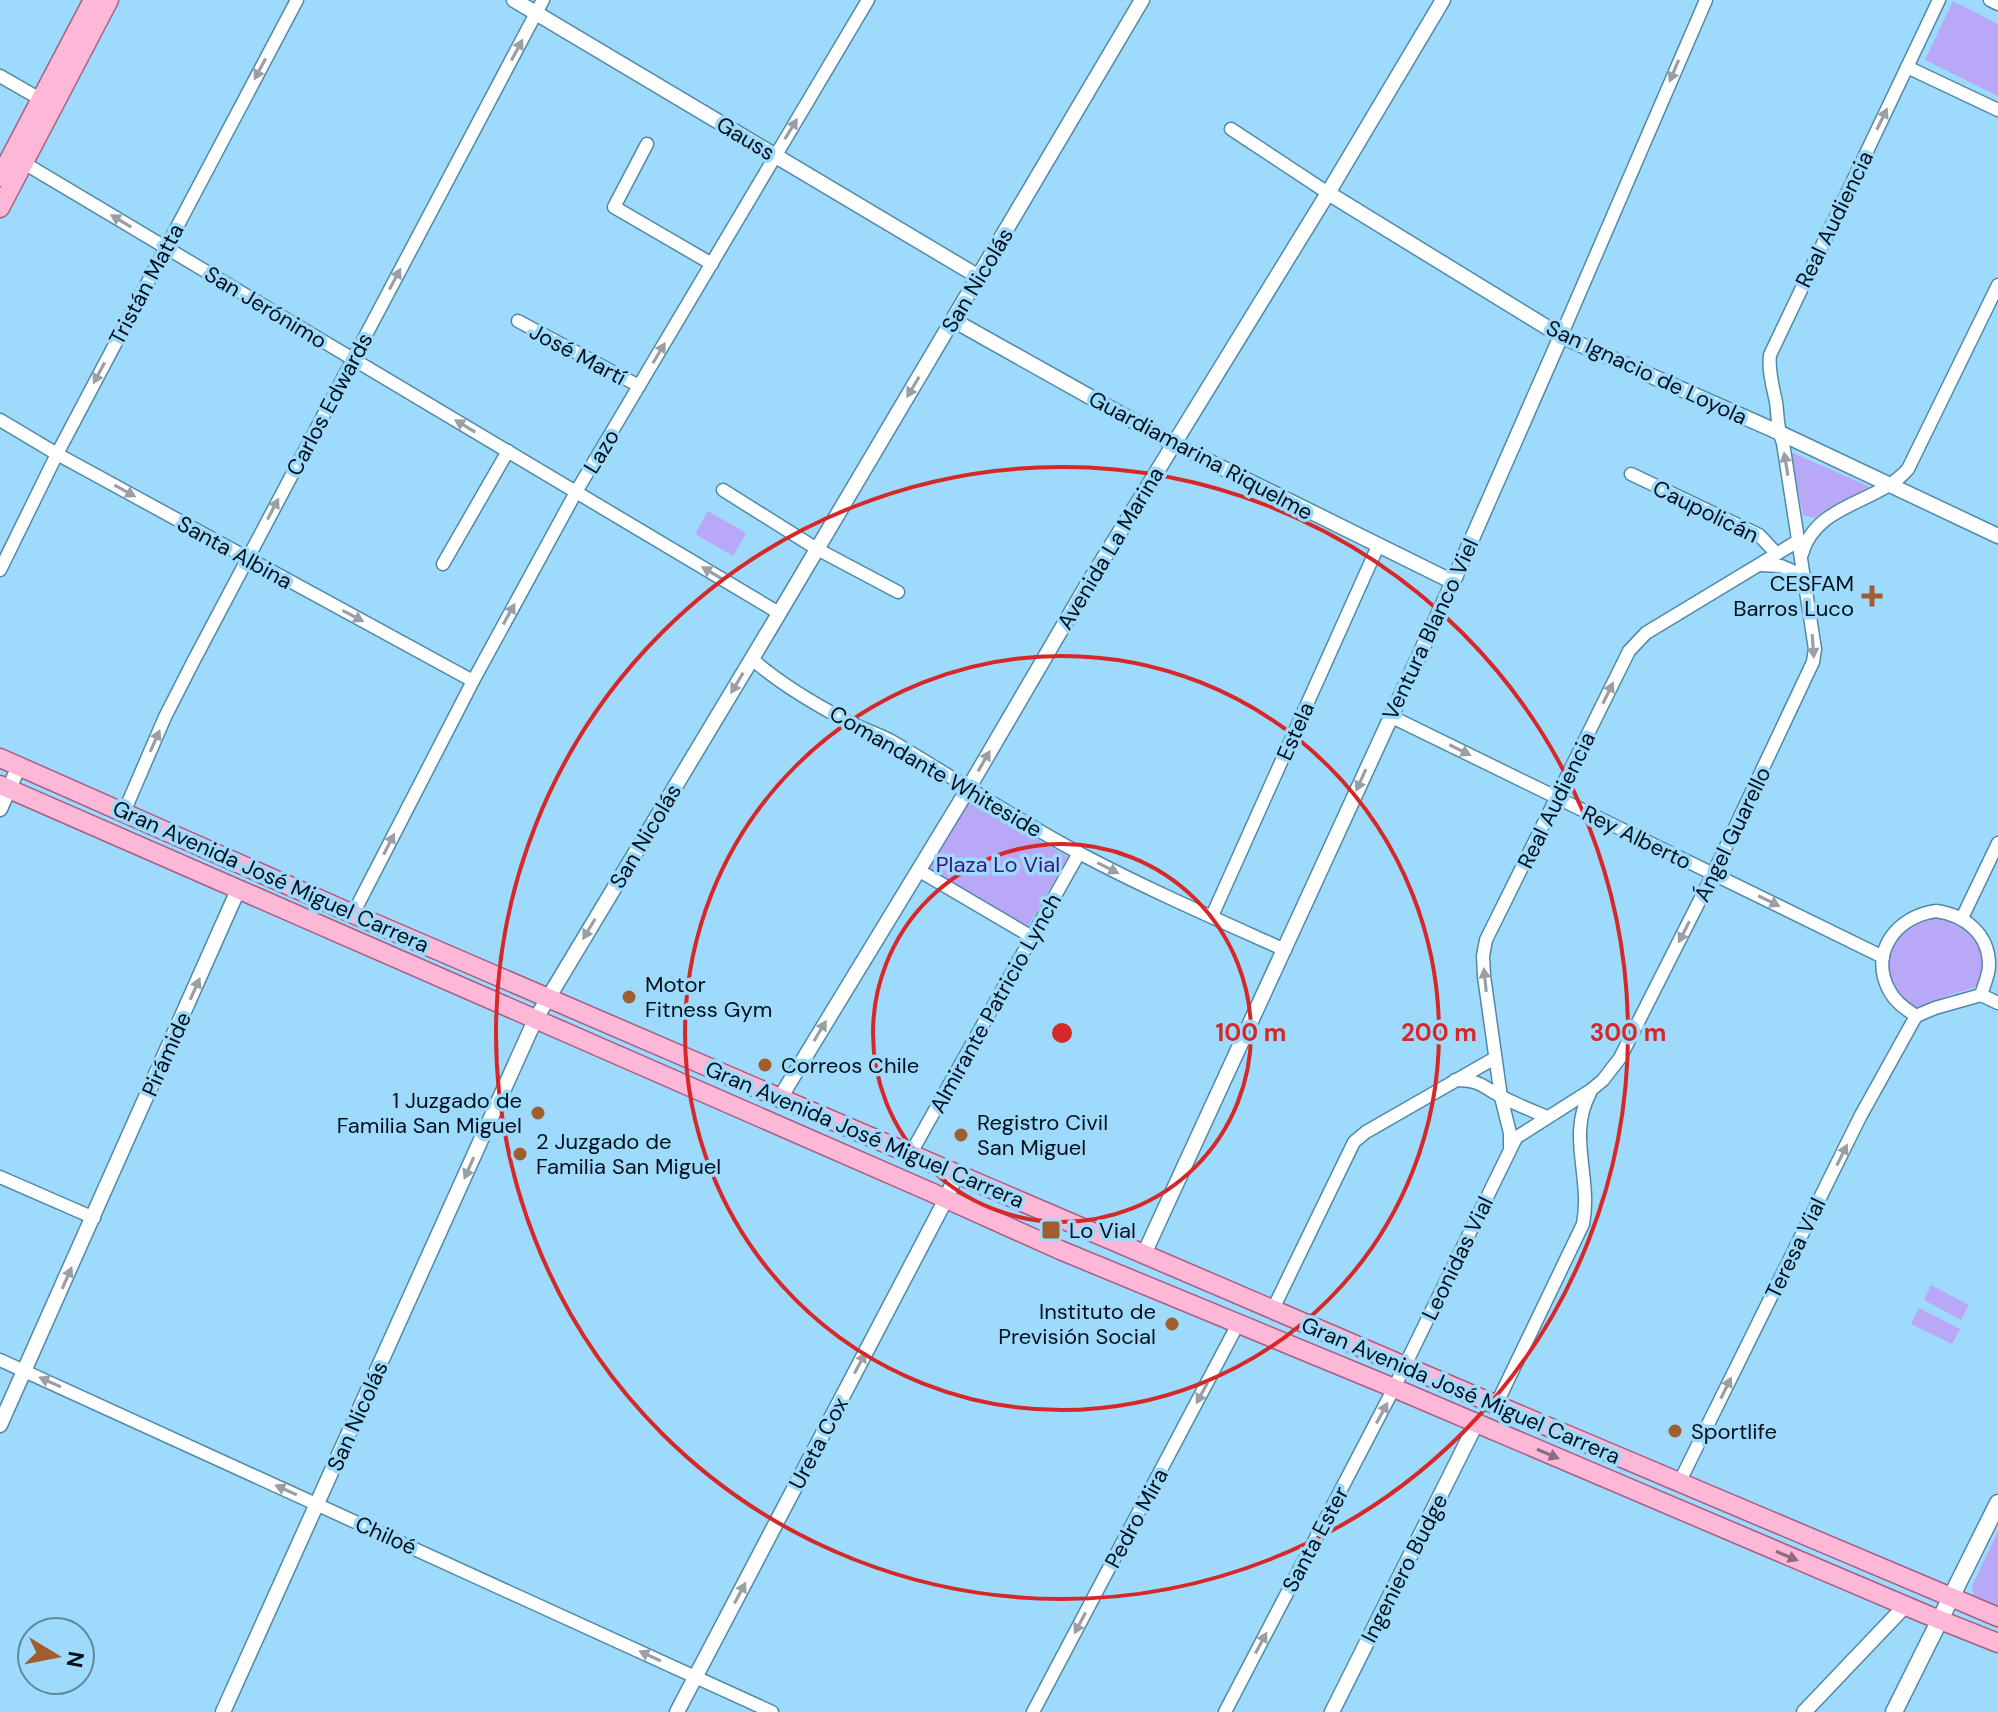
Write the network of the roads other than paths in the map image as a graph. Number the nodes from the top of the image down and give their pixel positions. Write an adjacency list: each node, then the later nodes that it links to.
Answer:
1 (93, 0): 15 (main road)
2 (109, 0): 15 (main road)
3 (297, 0): 24 (street, Tristán Matta, one-way to 24)
4 (514, 0): 12 (street, Gauss)
5 (868, 0): 19 (street, Lazo, one-way to 5)
6 (1142, 0): 26 (street, San Nicolás)
7 (1443, 0): 22 (street, Avenida La Marina)
8 (1706, 0): 30 (street, Ventura Blanco Viel, one-way to 30)
9 (1939, 0): 13 (street, Real Audiencia)
10 (1990, 0): 11 (street)
11 (1998, 4)
12 (540, 7): 19 (street, Gauss); 31 (street, Carlos Edwards, one-way to 12)
13 (1907, 67): 16 (street); 34 (street, Real Audiencia, one-way to 13)
14 (0, 76): 15 (street)
15 (46, 103): 20 (main road); 21 (main road)
16 (1998, 110)
17 (1231, 129): 22 (street, San Ignacio de Loyola)
18 (647, 144): 25 (street)
19 (776, 156): 25 (street, Lazo); 26 (street, Gauss)
20 (24, 163): 23 (main road); 24 (street, San Jerónimo, one-way to 20)
21 (0, 177)
22 (1328, 193): 30 (street, San Ignacio de Loyola); 35 (street, Avenida La Marina)
23 (0, 208)
24 (166, 247): 31 (street, San Jerónimo); 37 (street, Tristán Matta, one-way to 37)
25 (712, 264): 32 (street, Lazo, one-way to 25)
26 (979, 277): 28 (street, San Nicolás)
27 (1998, 285): 39 (street)
28 (953, 320): 35 (street, Guardiamarina Riquelme); 47 (street, San Nicolás, one-way to 47)
29 (518, 321): 32 (street, José Martí)
30 (1561, 336): 34 (street, San Ignacio de Loyola); 55 (street, Ventura Blanco Viel)
31 (353, 359): 36 (street, San Jerónimo, one-way to 31); 49 (street, Carlos Edwards, one-way to 31)
32 (639, 386): 41 (street, Lazo)
33 (0, 420): 37 (street, Santa Albina)
34 (1778, 432): 39 (street, San Ignacio de Loyola); 42 (street, Real Audiencia, one-way to 34)
35 (1174, 444): 46 (street, Guardiamarina Riquelme); 64 (street, Avenida La Marina, one-way to 35)
36 (508, 451): 41 (street, San Jerónimo); 51 (street)
37 (57, 454): 49 (street, Santa Albina, one-way to 49); 53 (street, Tristán Matta)
38 (1631, 474): 48 (street, Caupolicán)
39 (1891, 485): 43 (street); 44 (street, San Ignacio de Loyola)
40 (723, 490): 47 (street)
41 (576, 492): 57 (street, San Jerónimo, one-way to 41); 59 (street, Lazo, one-way to 41)
42 (1794, 514): 43 (street); 45 (street, Real Audiencia)
43 (1821, 522): 50 (street)
44 (1998, 536)
45 (1798, 541): 48 (street, Real Audiencia); 50 (street, Ángel Guarello)
46 (1378, 546): 55 (street, Guardiamarina Riquelme); 75 (street, Estela)
47 (817, 549): 56 (street); 57 (street, San Nicolás)
48 (1777, 554): 52 (street, Real Audiencia)
49 (247, 558): 59 (street, Santa Albina, one-way to 59); 67 (street, Carlos Edwards, one-way to 49)
50 (1801, 559): 54 (street, Ángel Guarello)
51 (443, 564)
52 (1758, 565): 54 (street); 65 (street, Real Audiencia, one-way to 52)
53 (0, 570)
54 (1804, 576): 72 (street, Ángel Guarello, one-way to 72)
55 (1453, 582): 60 (street, Ventura Blanco Viel)
56 (898, 592)
57 (779, 613): 58 (street, San Nicolás)
58 (752, 659): 64 (street, Comandante Whiteside); 81 (street, San Nicolás, one-way to 81)
59 (473, 681): 74 (street, Lazo, one-way to 59)
60 (1390, 716): 65 (street, Rey Alberto, one-way to 65); 78 (street, Ventura Blanco Viel, one-way to 78)
61 (0, 758): 62 (main road, Gran Avenida José Miguel Carrera)
62 (19, 766): 63 (street); 67 (main road, Gran Avenida José Miguel Carrera)
63 (5, 787): 66 (street); 73 (main road, Gran Avenida José Miguel Carrera)
64 (968, 789): 69 (street, Comandante Whiteside); 71 (street, Avenida La Marina)
65 (1557, 798): 72 (street, Rey Alberto); 85 (street, Real Audiencia, one-way to 65)
66 (0, 809)
67 (124, 812): 70 (main road, Gran Avenida José Miguel Carrera)
68 (1998, 843): 76 (street)
69 (1079, 853): 75 (street, Comandante Whiteside, one-way to 75); 77 (street, Almirante Patricio Lynch)
70 (242, 864): 73 (main road); 74 (main road, Gran Avenida José Miguel Carrera)
71 (918, 870): 77 (street); 89 (street, Avenida La Marina, one-way to 71)
72 (1713, 874): 79 (street, Rey Alberto, one-way to 79); 87 (street, Ángel Guarello, one-way to 87)
73 (238, 890): 84 (main road, Gran Avenida José Miguel Carrera); 96 (street, Pirámide, one-way to 73)
74 (353, 914): 81 (main road, Gran Avenida José Miguel Carrera)
75 (1212, 916): 78 (street, Comandante Whiteside)
76 (1962, 918): 79 (street); 80 (street)
77 (1032, 937): 92 (street, Almirante Patricio Lynch)
78 (1285, 950): 97 (street, Ventura Blanco Viel)
79 (1883, 957): 83 (street)
80 (1981, 995): 82 (street); 83 (street)
81 (548, 997): 84 (street, San Nicolás); 89 (main road, Gran Avenida José Miguel Carrera)
82 (1998, 1003)
83 (1916, 1016): 107 (street, Teresa Vial, one-way to 83)
84 (535, 1020): 95 (main road, Gran Avenida José Miguel Carrera); 109 (street, San Nicolás, one-way to 109)
85 (1495, 1058): 86 (street); 88 (street)
86 (1455, 1080): 88 (street); 98 (street)
87 (1591, 1090): 90 (street, Ángel Guarello); 104 (street, Ángel Guarello)
88 (1501, 1097): 90 (street); 91 (street)
89 (780, 1098): 92 (main road, Gran Avenida José Miguel Carrera)
90 (1547, 1117): 91 (street, Leonidas Vial)
91 (1510, 1149): 101 (street, Leonidas Vial)
92 (911, 1153): 93 (main road, Gran Avenida José Miguel Carrera)
93 (957, 1173): 95 (street, Ureta Cox); 97 (main road, Gran Avenida José Miguel Carrera)
94 (0, 1177): 96 (street)
95 (946, 1199): 99 (main road, Gran Avenida José Miguel Carrera); 116 (street, Ureta Cox, one-way to 95)
96 (94, 1218): 102 (street, Pirámide, one-way to 96)
97 (1144, 1254): 98 (main road, Gran Avenida José Miguel Carrera)
98 (1273, 1309): 101 (main road, Gran Avenida José Miguel Carrera)
99 (1238, 1324): 103 (main road, Gran Avenida José Miguel Carrera); 120 (street, Pedro Mira, one-way to 120)
100 (0, 1360): 102 (street, Chiloé)
101 (1404, 1366): 103 (street, Santa Ester); 104 (main road, Gran Avenida José Miguel Carrera)
102 (25, 1371): 106 (street, Pirámide); 109 (street, Chiloé, one-way to 102)
103 (1394, 1388): 105 (main road, Gran Avenida José Miguel Carrera); 121 (street, Santa Ester, one-way to 103)
104 (1496, 1405): 107 (main road, Gran Avenida José Miguel Carrera)
105 (1476, 1424): 108 (main road, Gran Avenida José Miguel Carrera, one-way to 108); 122 (street, Ingeniero Budge)
106 (0, 1425)
107 (1679, 1483): 108 (main road); 111 (main road, Gran Avenida José Miguel Carrera)
108 (1653, 1498): 112 (main road, Gran Avenida José Miguel Carrera, one-way to 112)
109 (318, 1504): 116 (street, Chiloé, one-way to 109); 117 (street, San Nicolás)
110 (1997, 1508): 111 (main road)
111 (1950, 1598): 113 (main road, Gran Avenida José Miguel Carrera); 114 (main road)
112 (1905, 1606): 114 (main road, Gran Avenida José Miguel Carrera); 123 (street)
113 (1998, 1617)
114 (1940, 1620): 115 (main road, Gran Avenida José Miguel Carrera); 124 (main road)
115 (1998, 1643)
116 (696, 1677): 118 (street, Ureta Cox); 119 (street, Chiloé)
117 (223, 1712)
118 (677, 1712)
119 (772, 1712)
120 (1033, 1712)
121 (1225, 1712)
122 (1332, 1712)
123 (1804, 1712)
124 (1894, 1712)

